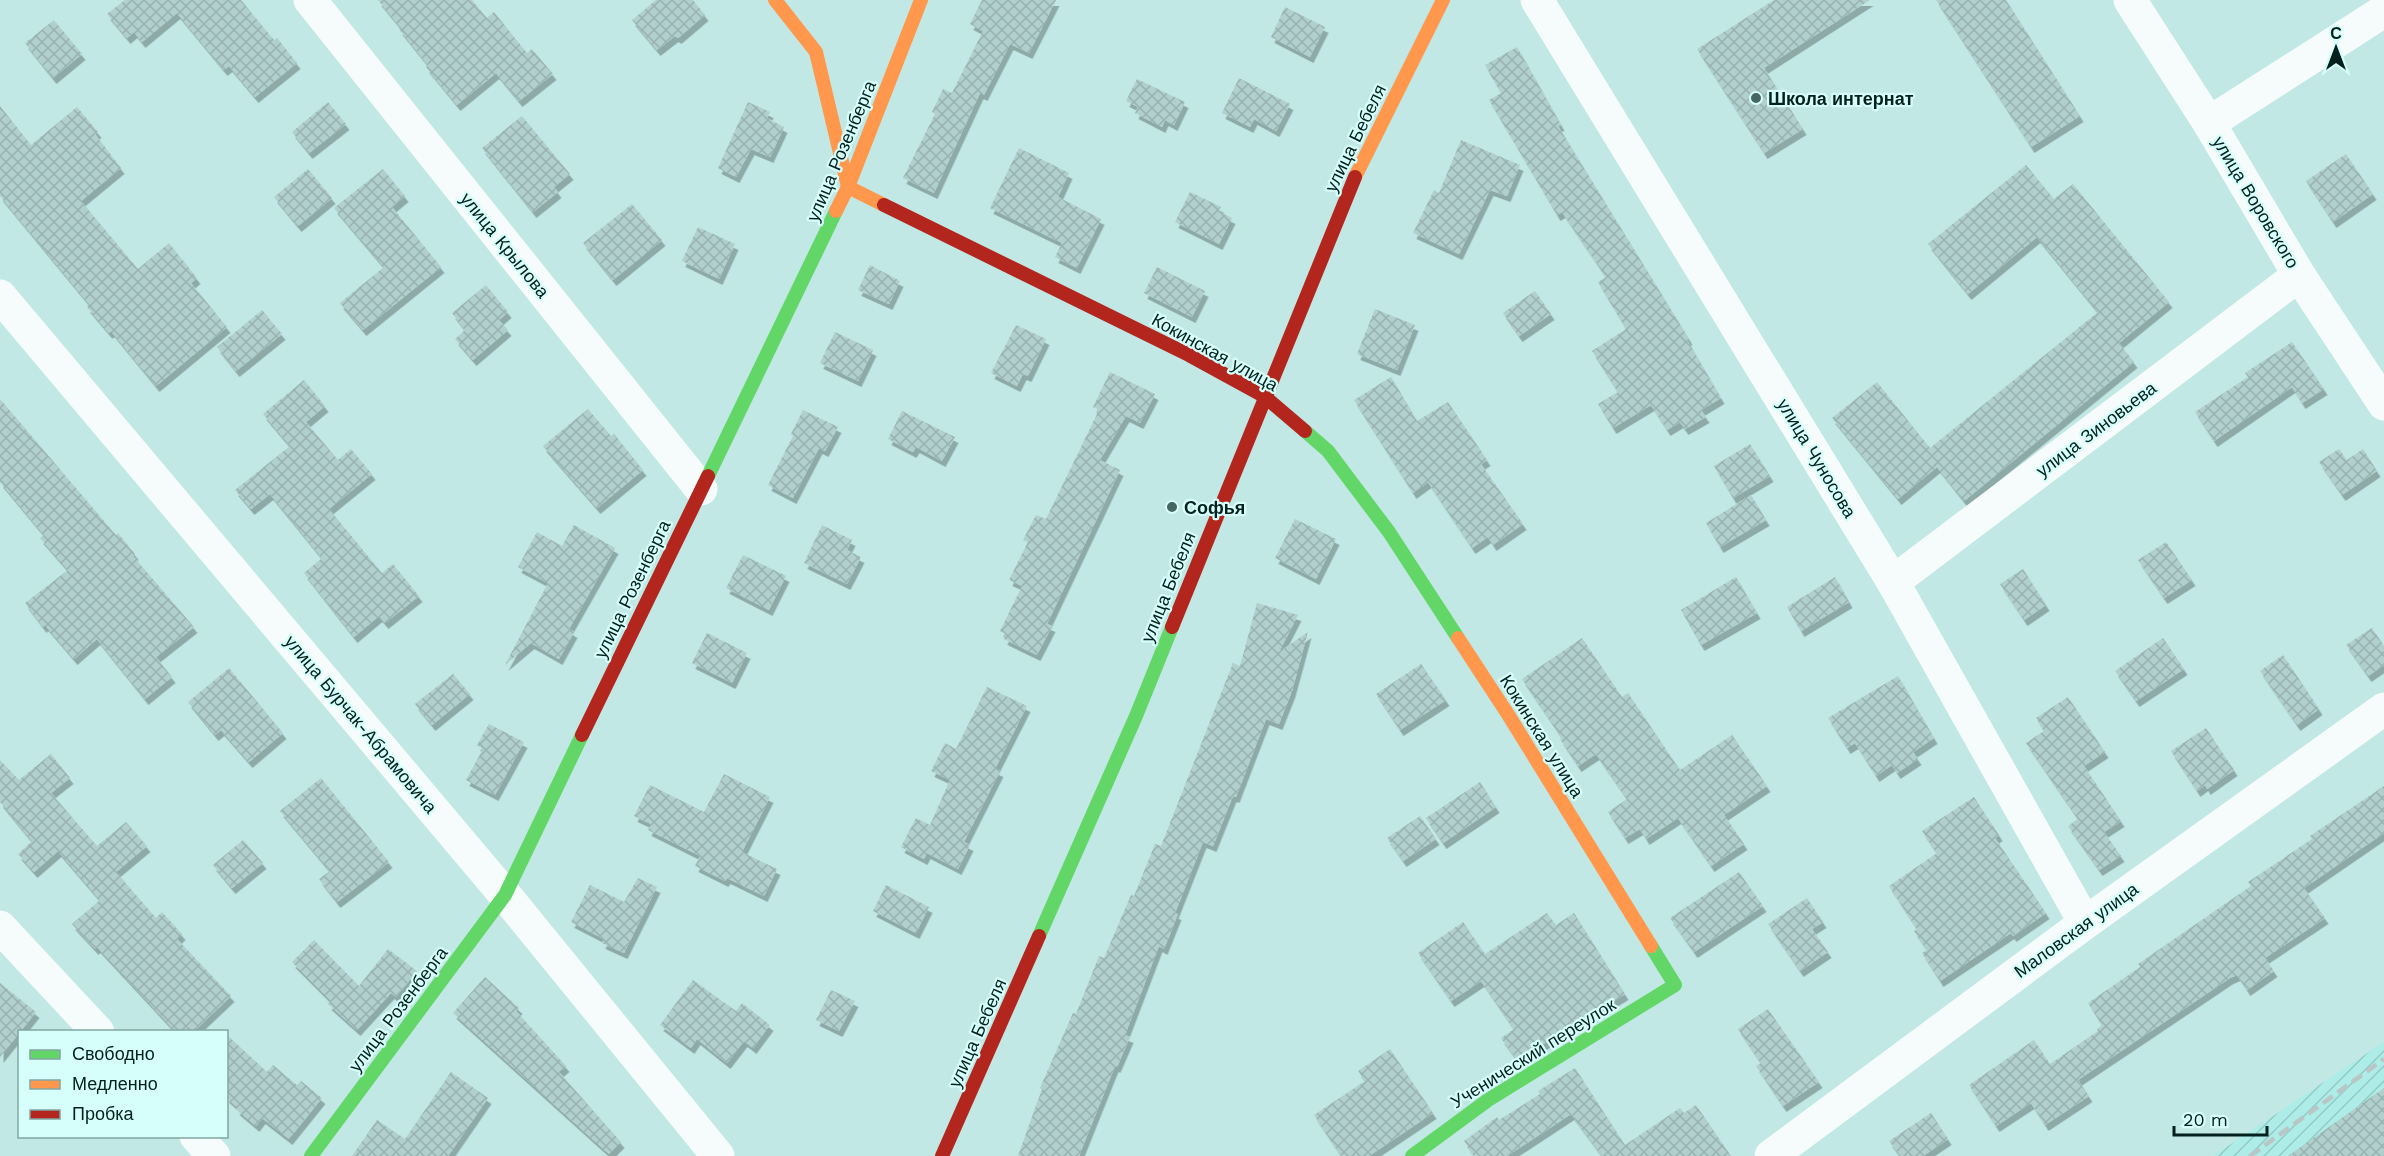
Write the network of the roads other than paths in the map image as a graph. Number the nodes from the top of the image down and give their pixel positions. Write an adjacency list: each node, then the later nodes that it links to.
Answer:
1 (310, 0): 14 (street, улица Крылова)
2 (775, 0): 9 (street)
3 (921, 0): 9 (street, улица Розенберга)
4 (1443, 0): 12 (street, улица Бебеля)
5 (1537, 0): 15 (street, улица Чуносова)
6 (2130, 0): 8 (street, улица Воровского)
7 (2384, 11): 8 (street)
8 (2209, 123): 10 (street, улица Воровского)
9 (848, 188): 12 (street, Кокинская улица); 14 (street, улица Розенберга)
10 (2299, 275): 13 (street, улица Воровского); 15 (street, улица Зиновьева)
11 (0, 296): 17 (street, улица Бурчак-Абрамовича)
12 (1264, 396): 20 (street, Кокинская улица); 26 (street, улица Бебеля)
13 (2384, 404)
14 (700, 489): 17 (street, улица Розенберга)
15 (1893, 582): 18 (street, улица Чуносова)
16 (2384, 709): 18 (street, Маловская улица)
17 (505, 895): 24 (street, улица Розенберга); 25 (street, улица Бурчак-Абрамовича)
18 (2085, 923): 28 (street, Маловская улица)
19 (0, 927): 21 (street)
20 (1675, 985): 27 (street, Ученический переулок)
21 (96, 1030)
22 (197, 1138): 23 (street)
23 (214, 1156)
24 (311, 1156)
25 (718, 1156)
26 (942, 1156)
27 (1412, 1156)
28 (1771, 1156)

